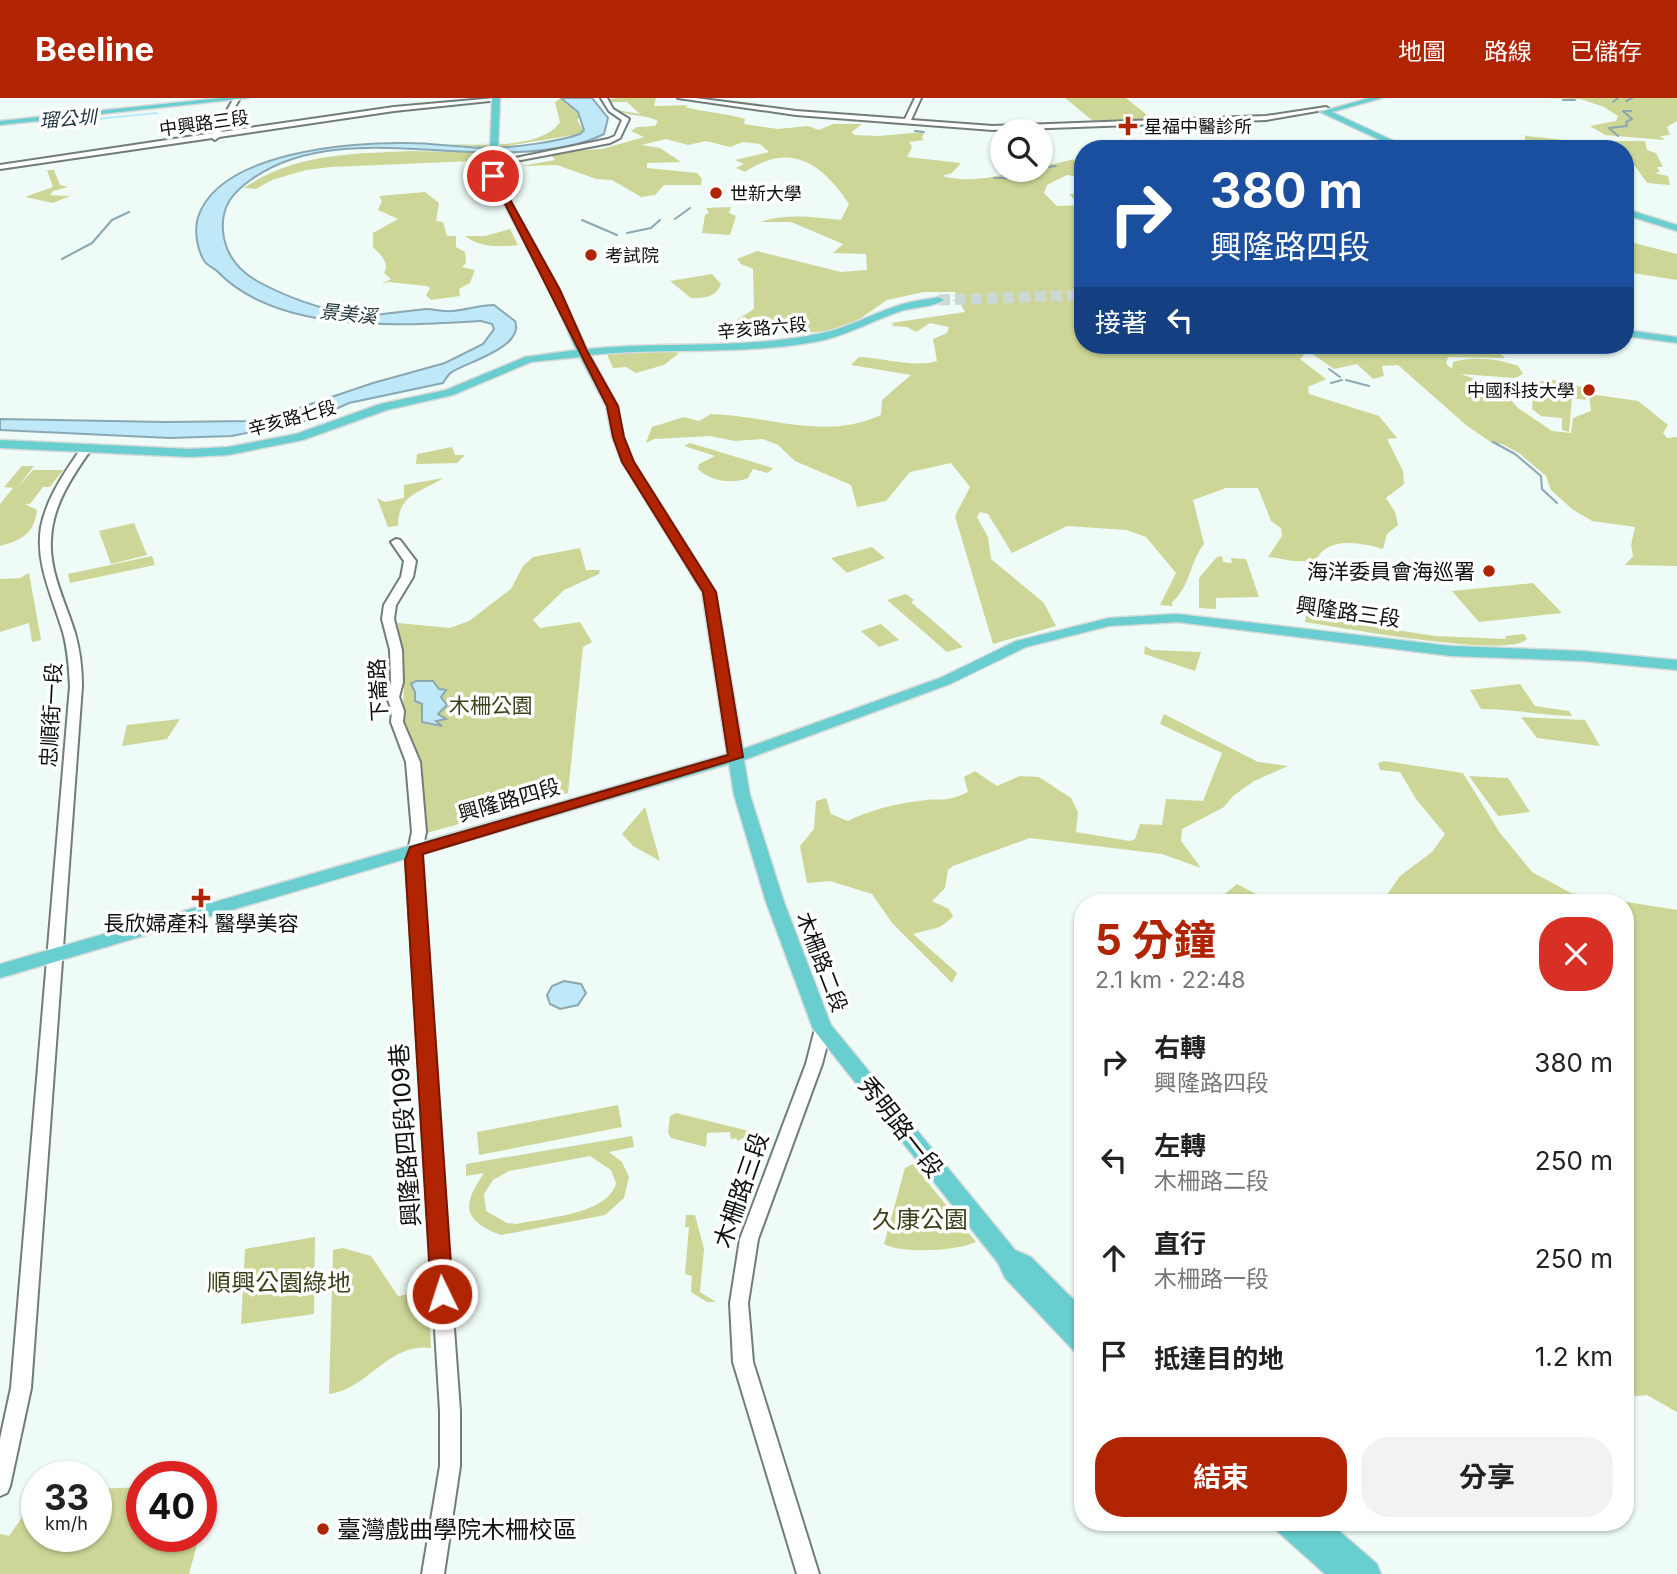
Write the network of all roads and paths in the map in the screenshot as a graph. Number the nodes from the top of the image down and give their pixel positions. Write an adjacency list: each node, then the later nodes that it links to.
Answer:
1 (226, 98): 15 (main road)
2 (236, 98): 3 (main road); 15 (main road); 17 (street)
3 (244, 98)
4 (604, 98): 20 (street)
5 (681, 98): 16 (street)
6 (911, 98): 16 (street)
7 (918, 98): 16 (street)
8 (1367, 98): 13 (main road)
9 (1378, 98): 13 (main road)
10 (429, 102): 11 (street, 中興路三段); 12 (street); 17 (street, 中興路三段)
11 (492, 102): 12 (street, 中興路三段); 20 (main road)
12 (402, 108): 17 (street, 中興路三段)
13 (1326, 112): 14 (street); 14 (street); 16 (street); 18 (main road); 19 (main road)
14 (1292, 116): 16 (street)
15 (0, 122)
16 (906, 122)
17 (216, 136): 21 (street, 中興路三段)
18 (1382, 140)
19 (1387, 140)
20 (492, 163): 27 (main road)
21 (0, 166)
22 (1634, 216): 23 (main road)
23 (1677, 229)
24 (942, 304): 27 (main road, 辛亥路六段)
25 (1634, 335): 26 (main road)
26 (1677, 341)
27 (581, 353): 29 (main road, 辛亥路七段); 33 (main road, 木柵路二段)
28 (0, 444): 29 (main road, 辛亥路七段)
29 (87, 448): 35 (street, 忠順街一段)
30 (396, 542): 34 (street, 下崙路)
31 (1019, 642): 32 (main road, 興隆路三段); 33 (main road, 興隆路四段)
32 (1677, 662)
33 (731, 756): 34 (main road, 興隆路四段); 38 (main road, 木柵路二段)
34 (416, 847): 35 (main road, 興隆路四段); 45 (street, 興隆路四段109巷)
35 (54, 952): 36 (main road, 興隆路四段); 37 (main road, 興隆路四段); 42 (street, 忠順街一段)
36 (0, 964)
37 (0, 971)
38 (823, 1029): 39 (main road, 秀明路一段); 46 (street, 木柵路三段)
39 (1007, 1257): 40 (main road, 秀明路一段); 41 (main road, 秀明路一段)
40 (1074, 1316)
41 (1074, 1334)
42 (0, 1486)
43 (1296, 1531): 47 (main road)
44 (1319, 1531): 48 (main road)
45 (433, 1574)
46 (808, 1574)
47 (1345, 1574)
48 (1367, 1574)

